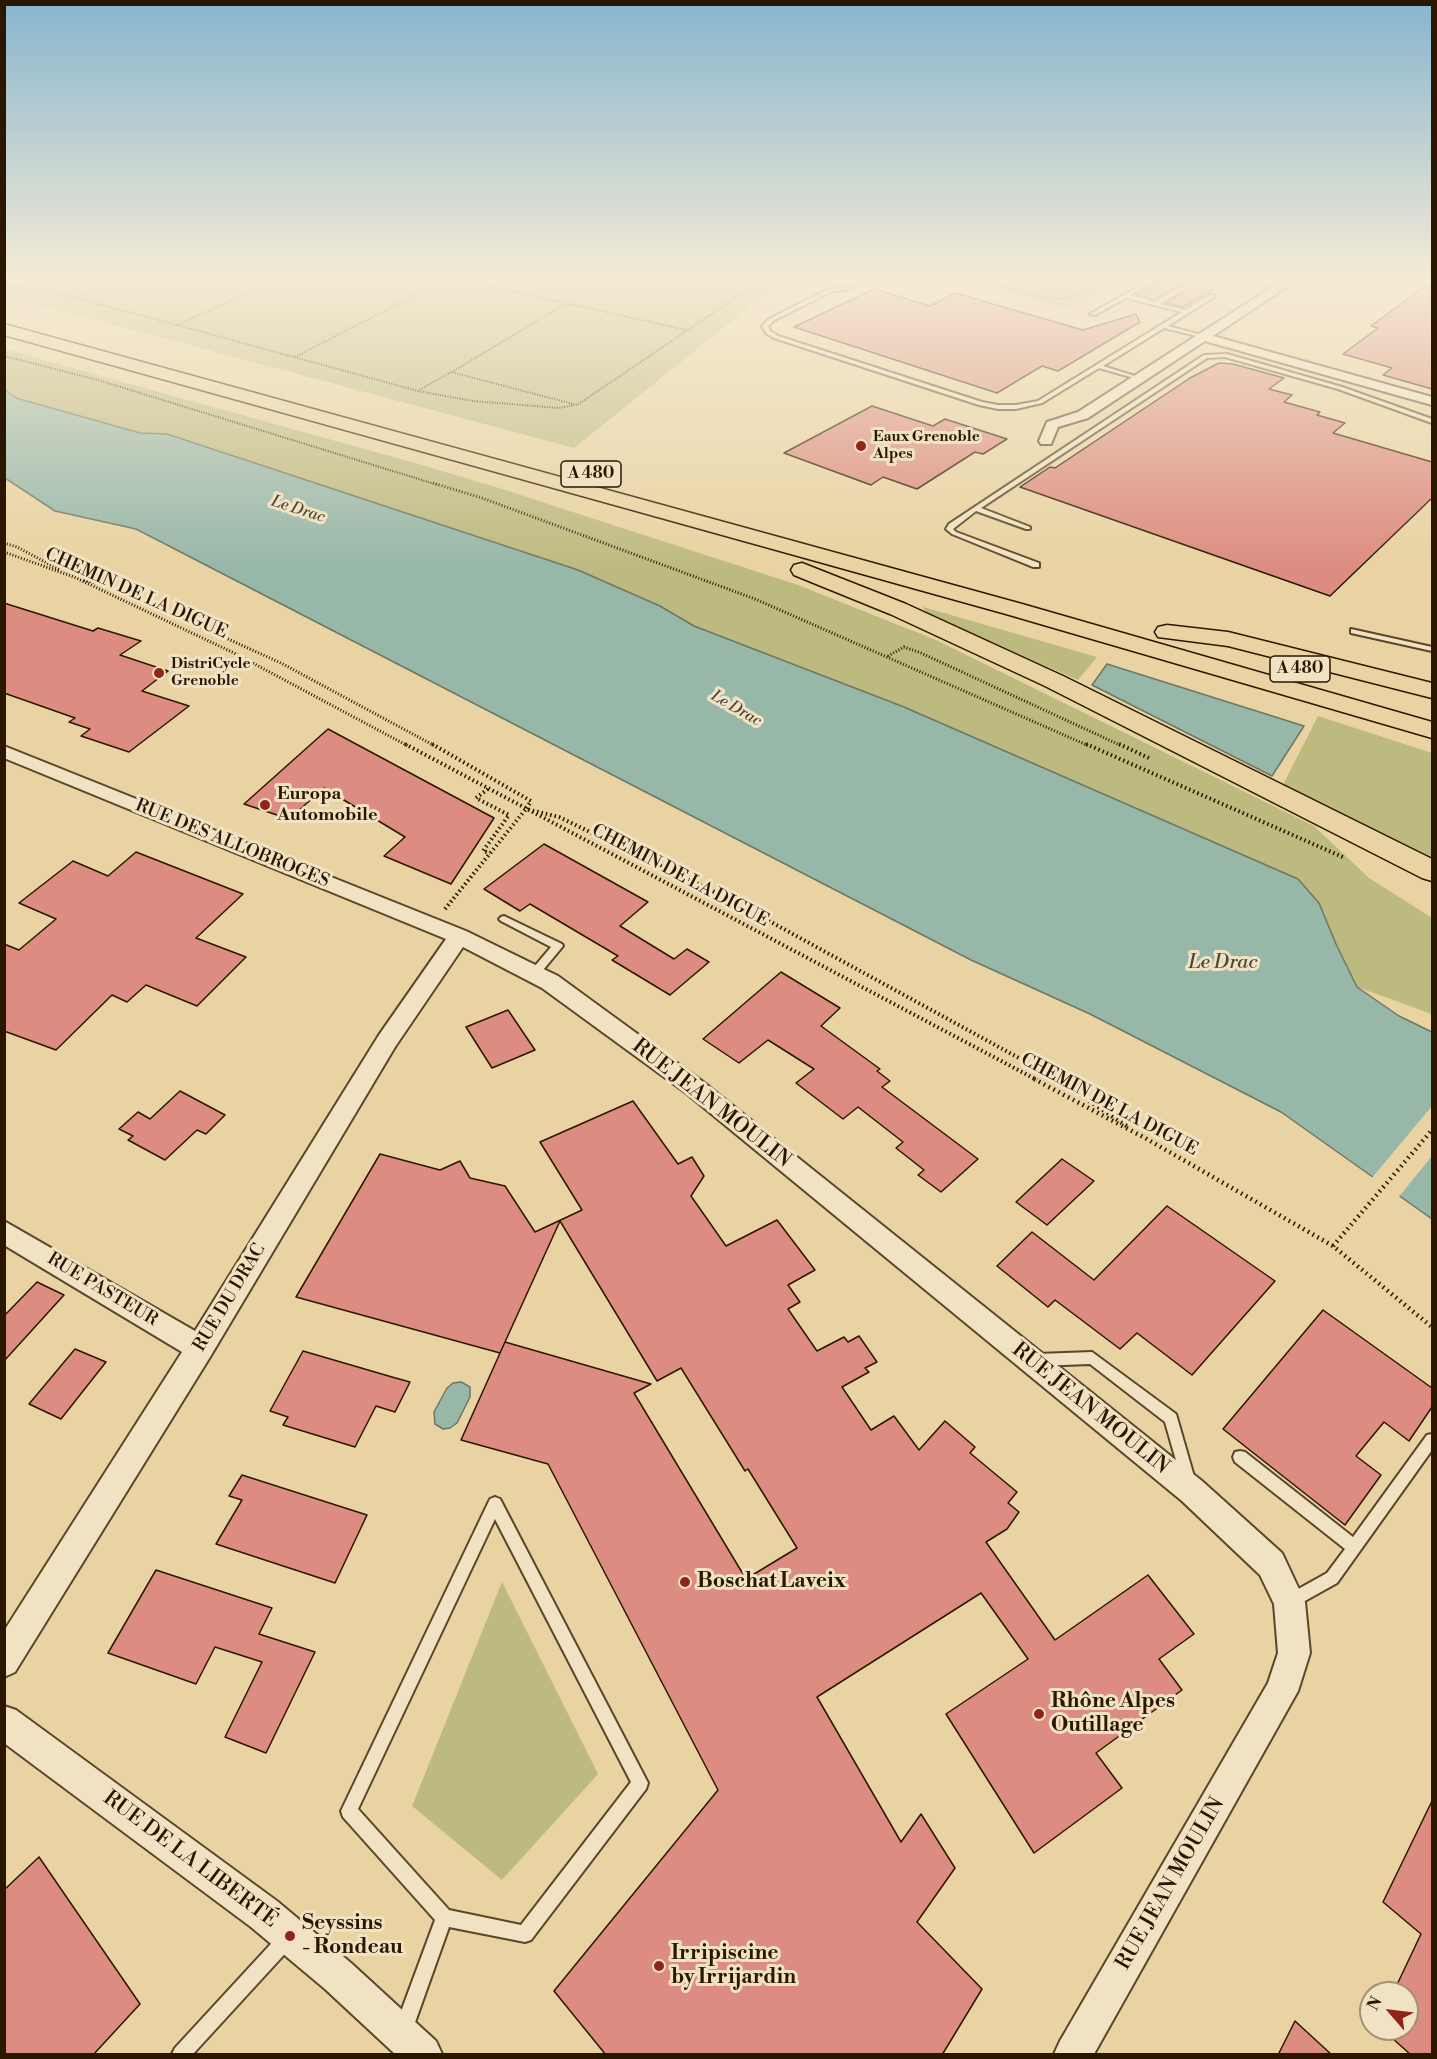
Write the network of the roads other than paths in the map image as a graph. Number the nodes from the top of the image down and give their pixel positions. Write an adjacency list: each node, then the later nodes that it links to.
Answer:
1 (195, 376): 14 (highway, A 480)
2 (221, 376): 18 (highway, A 480)
3 (896, 376): 4 (lane)
4 (1082, 376)
5 (1130, 376): 10 (lane)
6 (1143, 376): 10 (street)
7 (1176, 376): 15 (lane)
8 (1298, 376): 12 (lane)
9 (1343, 376): 11 (street)
10 (1139, 379): 13 (street)
11 (1432, 401)
12 (1432, 421)
13 (1046, 441)
14 (430, 449): 21 (highway, A 480); 27 (highway)
15 (976, 508): 16 (lane); 17 (lane)
16 (1028, 528)
17 (1036, 565)
18 (1148, 627): 22 (highway); 23 (highway, A 480)
19 (1354, 631): 20 (lane)
20 (1432, 650)
21 (1251, 679): 24 (highway, A 480); 25 (highway)
22 (1432, 691)
23 (1432, 706)
24 (1432, 730)
25 (1432, 740)
26 (4, 751): 29 (street, RUE DES ALLOBROGES)
27 (1432, 871)
28 (504, 919): 30 (lane)
29 (459, 936): 30 (street, RUE JEAN MOULIN); 32 (street, RUE DU DRAC)
30 (534, 973): 33 (street, RUE JEAN MOULIN)
31 (4, 1232): 32 (street, RUE PASTEUR)
32 (200, 1348): 39 (street, RUE DU DRAC)
33 (1030, 1360): 36 (street, RUE JEAN MOULIN); 36 (lane)
34 (1432, 1440): 37 (lane)
35 (1240, 1457): 37 (lane)
36 (1192, 1491): 38 (street, RUE JEAN MOULIN)
37 (1354, 1547): 38 (lane)
38 (1289, 1602): 45 (street, RUE JEAN MOULIN)
39 (4, 1661)
40 (4, 1722): 42 (street, RUE DE LA LIBERTÉ)
41 (444, 1918): 41 (lane); 43 (lane)
42 (290, 1936): 43 (street, RUE DE LA LIBERTÉ); 44 (lane)
43 (412, 2044)
44 (181, 2055)
45 (1073, 2055)

